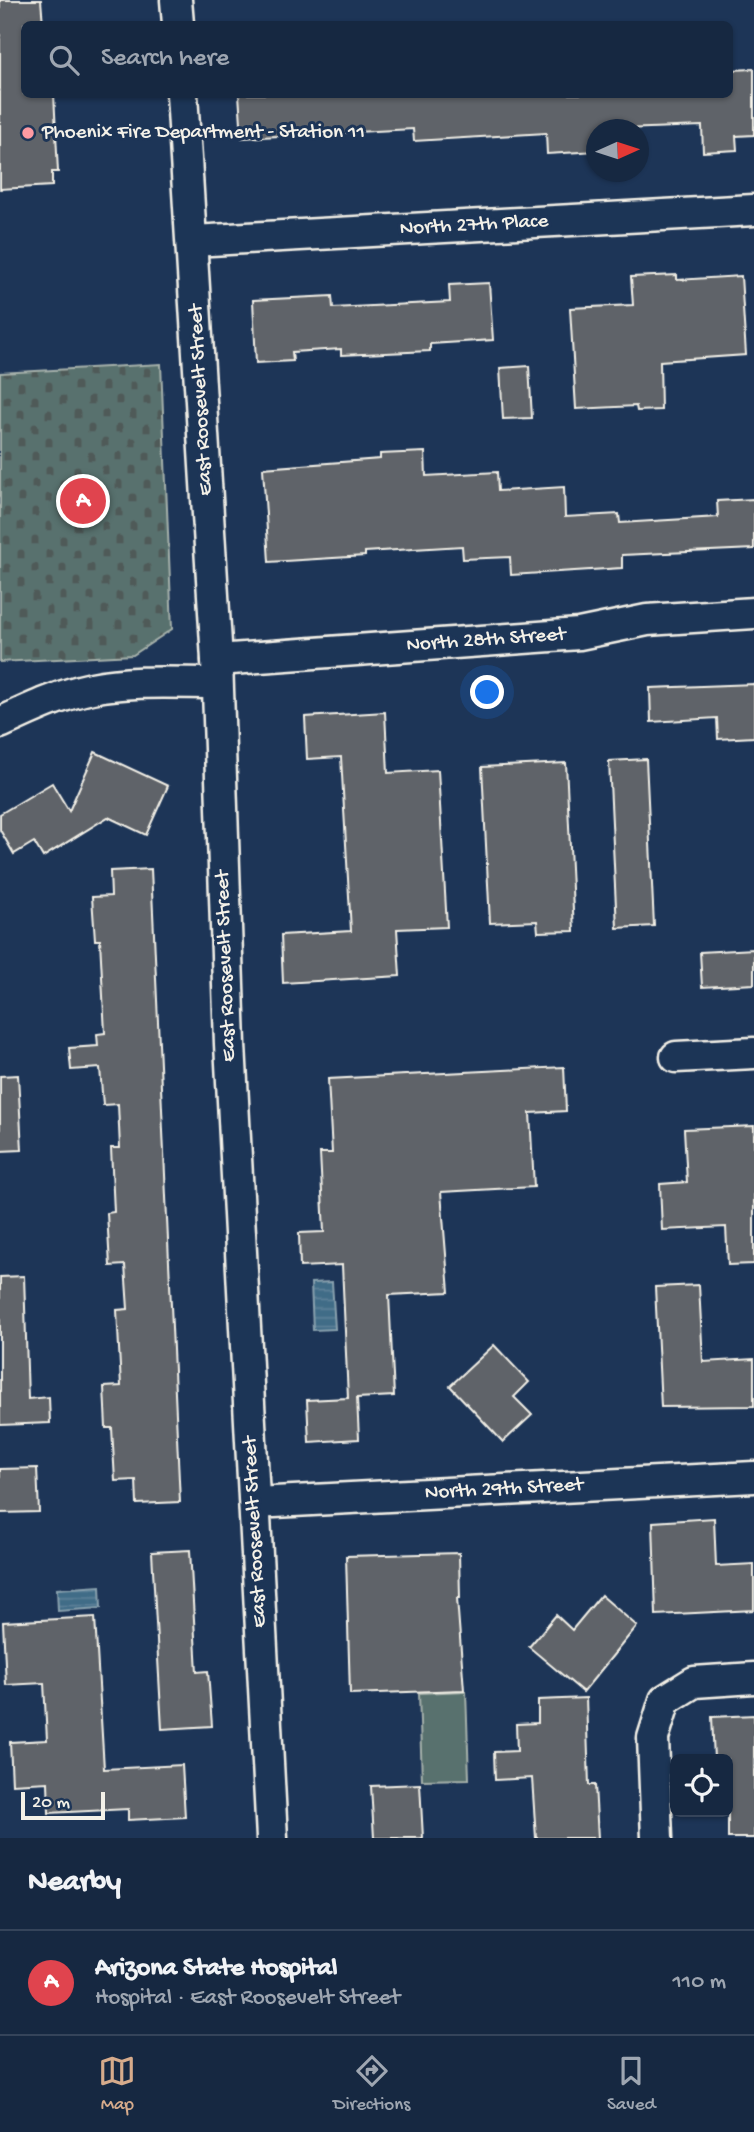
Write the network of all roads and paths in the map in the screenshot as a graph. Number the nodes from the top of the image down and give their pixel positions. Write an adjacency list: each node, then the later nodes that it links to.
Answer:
1 (176, 0): 2 (street)
2 (178, 21)
3 (182, 98): 5 (street, East Roosevelt Street)
4 (754, 210): 5 (street, North 27th Place)
5 (193, 241): 7 (street, East Roosevelt Street)
6 (754, 613): 7 (street, North 28th Street)
7 (217, 671): 8 (street, North 28th Street); 12 (street, East Roosevelt Street)
8 (0, 723)
9 (754, 1053): 10 (street)
10 (676, 1057)
11 (754, 1476): 12 (street, North 29th Street)
12 (255, 1503): 14 (street, East Roosevelt Street)
13 (754, 1678): 15 (street)
14 (272, 1838)
15 (657, 1838)

